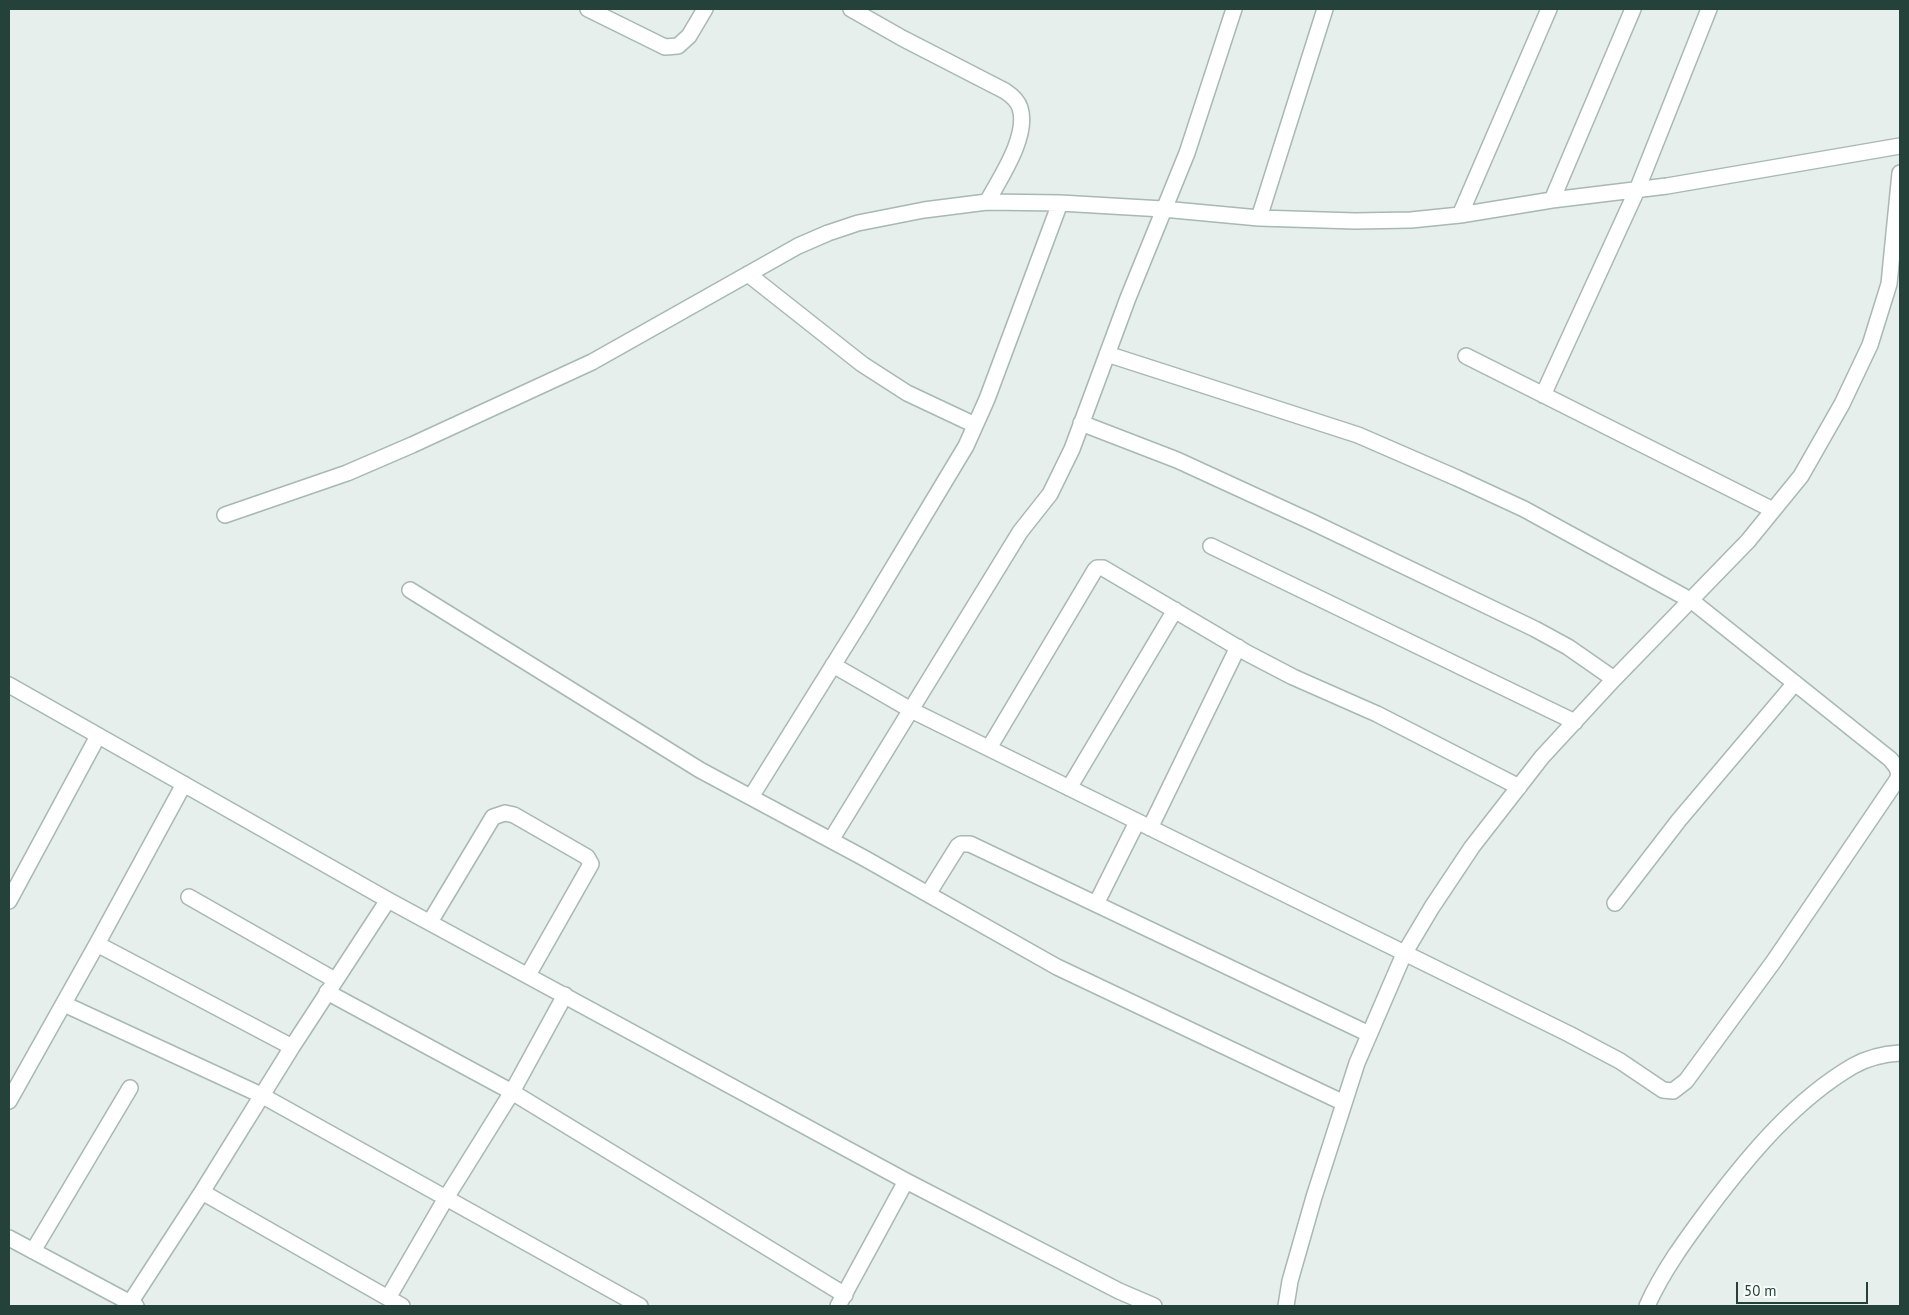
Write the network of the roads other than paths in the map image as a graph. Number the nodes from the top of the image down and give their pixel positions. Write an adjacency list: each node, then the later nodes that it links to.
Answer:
1 (588, 9): 2 (street)
2 (705, 9)
3 (851, 9): 13 (street)
4 (1234, 9): 15 (street)
5 (1325, 9): 17 (street)
6 (1549, 9): 16 (street)
7 (1633, 9): 12 (street)
8 (1709, 9): 11 (street)
9 (1900, 146): 11 (street)
10 (1900, 174): 24 (street)
11 (1637, 190): 12 (street); 21 (street)
12 (1552, 200): 16 (street)
13 (987, 202): 14 (street); 18 (street)
14 (1060, 203): 15 (street); 23 (street)
15 (1163, 209): 17 (street); 19 (street)
16 (1460, 215): 17 (street)
17 (1259, 218)
18 (748, 274): 23 (street); 25 (street)
19 (1107, 354): 22 (street); 28 (street)
20 (1466, 356): 21 (street)
21 (1543, 395): 24 (street)
22 (1081, 423): 32 (street); 35 (street)
23 (975, 425): 31 (street)
24 (1773, 510): 28 (street)
25 (225, 516)
26 (1211, 546): 36 (street)
27 (410, 590): 42 (street)
28 (1692, 601): 32 (street); 33 (street)
29 (1175, 610): 30 (street); 38 (street); 41 (street)
30 (1238, 647): 40 (street); 44 (street)
31 (833, 665): 35 (street); 42 (street)
32 (1614, 679): 36 (street)
33 (1795, 683): 50 (street); 54 (street)
34 (9, 685): 37 (street)
35 (911, 710): 38 (street); 45 (street)
36 (1575, 722): 40 (street)
37 (98, 736): 39 (street); 49 (street)
38 (989, 748): 41 (street)
39 (184, 784): 48 (street); 53 (street)
40 (1519, 787): 54 (street)
41 (1069, 788): 43 (street)
42 (751, 797): 45 (street)
43 (1137, 822): 44 (street); 51 (street)
44 (1150, 828): 54 (street)
45 (831, 840): 46 (street)
46 (928, 894): 51 (street); 66 (street)
47 (188, 897): 56 (street)
48 (388, 900): 52 (street); 56 (street)
49 (9, 902)
50 (1615, 903)
51 (1096, 904): 59 (street)
52 (430, 922): 55 (street); 55 (street)
53 (98, 944): 58 (street); 60 (street)
54 (1404, 954): 59 (street)
55 (528, 975): 57 (street)
56 (331, 986): 60 (street); 63 (street)
57 (565, 994): 63 (street); 67 (street)
58 (64, 1004): 64 (street); 65 (street)
59 (1369, 1034): 66 (street)
60 (292, 1047): 64 (street)
61 (1900, 1053): 79 (street)
62 (130, 1088): 71 (street)
63 (512, 1092): 69 (street); 73 (street)
64 (262, 1095): 68 (street); 69 (street)
65 (9, 1101)
66 (1344, 1103): 78 (street)
67 (906, 1181): 73 (street); 77 (street)
68 (202, 1192): 72 (street); 74 (street)
69 (446, 1198): 72 (street); 76 (street)
70 (9, 1238): 71 (street)
71 (33, 1251): 74 (street)
72 (388, 1298): 75 (street)
73 (842, 1301)
74 (131, 1305)
75 (402, 1306)
76 (640, 1306)
77 (1154, 1306)
78 (1286, 1306)
79 (1647, 1306)

